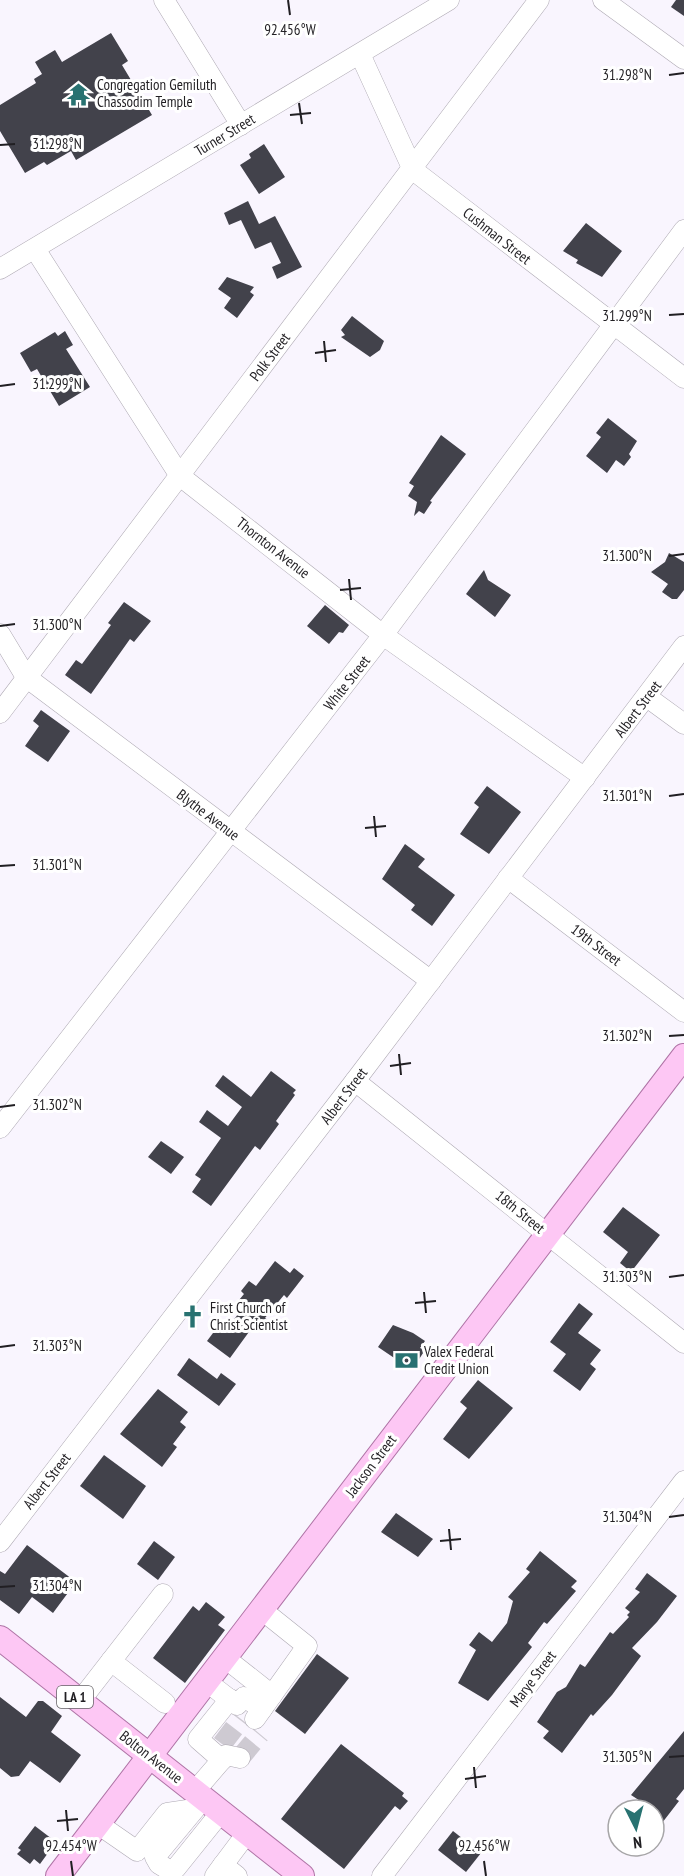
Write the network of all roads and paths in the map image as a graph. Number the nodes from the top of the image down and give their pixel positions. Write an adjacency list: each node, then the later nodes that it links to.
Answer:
1 (164, 0): 7 (street)
2 (449, 0): 5 (street, Turner Street)
3 (539, 0): 8 (street, Polk Street)
4 (603, 0): 6 (street)
5 (360, 54): 7 (street, Turner Street); 8 (street, Cushman Street)
6 (684, 59)
7 (241, 125): 10 (street, Turner Street)
8 (413, 171): 12 (street, Cushman Street); 14 (street, Polk Street)
9 (684, 230): 12 (street, White Street)
10 (35, 249): 11 (street, Turner Street); 14 (street, Thornton Avenue)
11 (0, 269)
12 (613, 326): 13 (street, Cushman Street); 16 (street, White Street)
13 (684, 378)
14 (180, 476): 16 (street, Thornton Avenue); 18 (street, Polk Street)
15 (0, 634): 18 (street, Blythe Avenue)
16 (383, 635): 22 (street, Thornton Avenue); 23 (street, White Street)
17 (684, 646): 19 (street, Albert Street)
18 (26, 677): 20 (street, Polk Street); 23 (street, Blythe Avenue)
19 (647, 697): 21 (street); 22 (street, Albert Street)
20 (0, 713)
21 (684, 724)
22 (585, 778): 24 (street, Albert Street)
23 (231, 833): 25 (street, Blythe Avenue); 29 (street, White Street)
24 (508, 878): 25 (street, Albert Street); 26 (street, 19th Street)
25 (430, 981): 28 (street, Albert Street)
26 (684, 1012)
27 (684, 1056): 30 (main road, Jackson Street)
28 (355, 1081): 30 (street, 18th Street); 33 (street, Albert Street)
29 (0, 1128)
30 (548, 1235): 31 (street, 18th Street); 35 (main road, Jackson Street)
31 (684, 1343)
32 (684, 1481): 51 (street, Marye Street)
33 (0, 1542)
34 (163, 1594): 38 (street)
35 (262, 1610): 37 (main road, Jackson Street); 43 (street)
36 (0, 1638): 41 (main road, Bolton Avenue / LA 1)
37 (225, 1658): 39 (main road, Jackson Street); 43 (street)
38 (111, 1661): 41 (street); 42 (street)
39 (207, 1682): 40 (street); 44 (main road, Jackson Street)
40 (230, 1699): 43 (street); 45 (street)
41 (80, 1701): 44 (main road, Bolton Avenue / LA 1)
42 (165, 1703)
43 (258, 1715)
44 (150, 1757): 45 (main road, Bolton Avenue); 46 (main road, Jackson Street)
45 (204, 1803): 46 (street); 47 (main road, Bolton Avenue)
46 (98, 1824): 49 (main road, Jackson Street)
47 (247, 1833): 48 (street); 50 (main road, Bolton Avenue)
48 (225, 1872)
49 (58, 1876)
50 (302, 1876)
51 (382, 1876)

